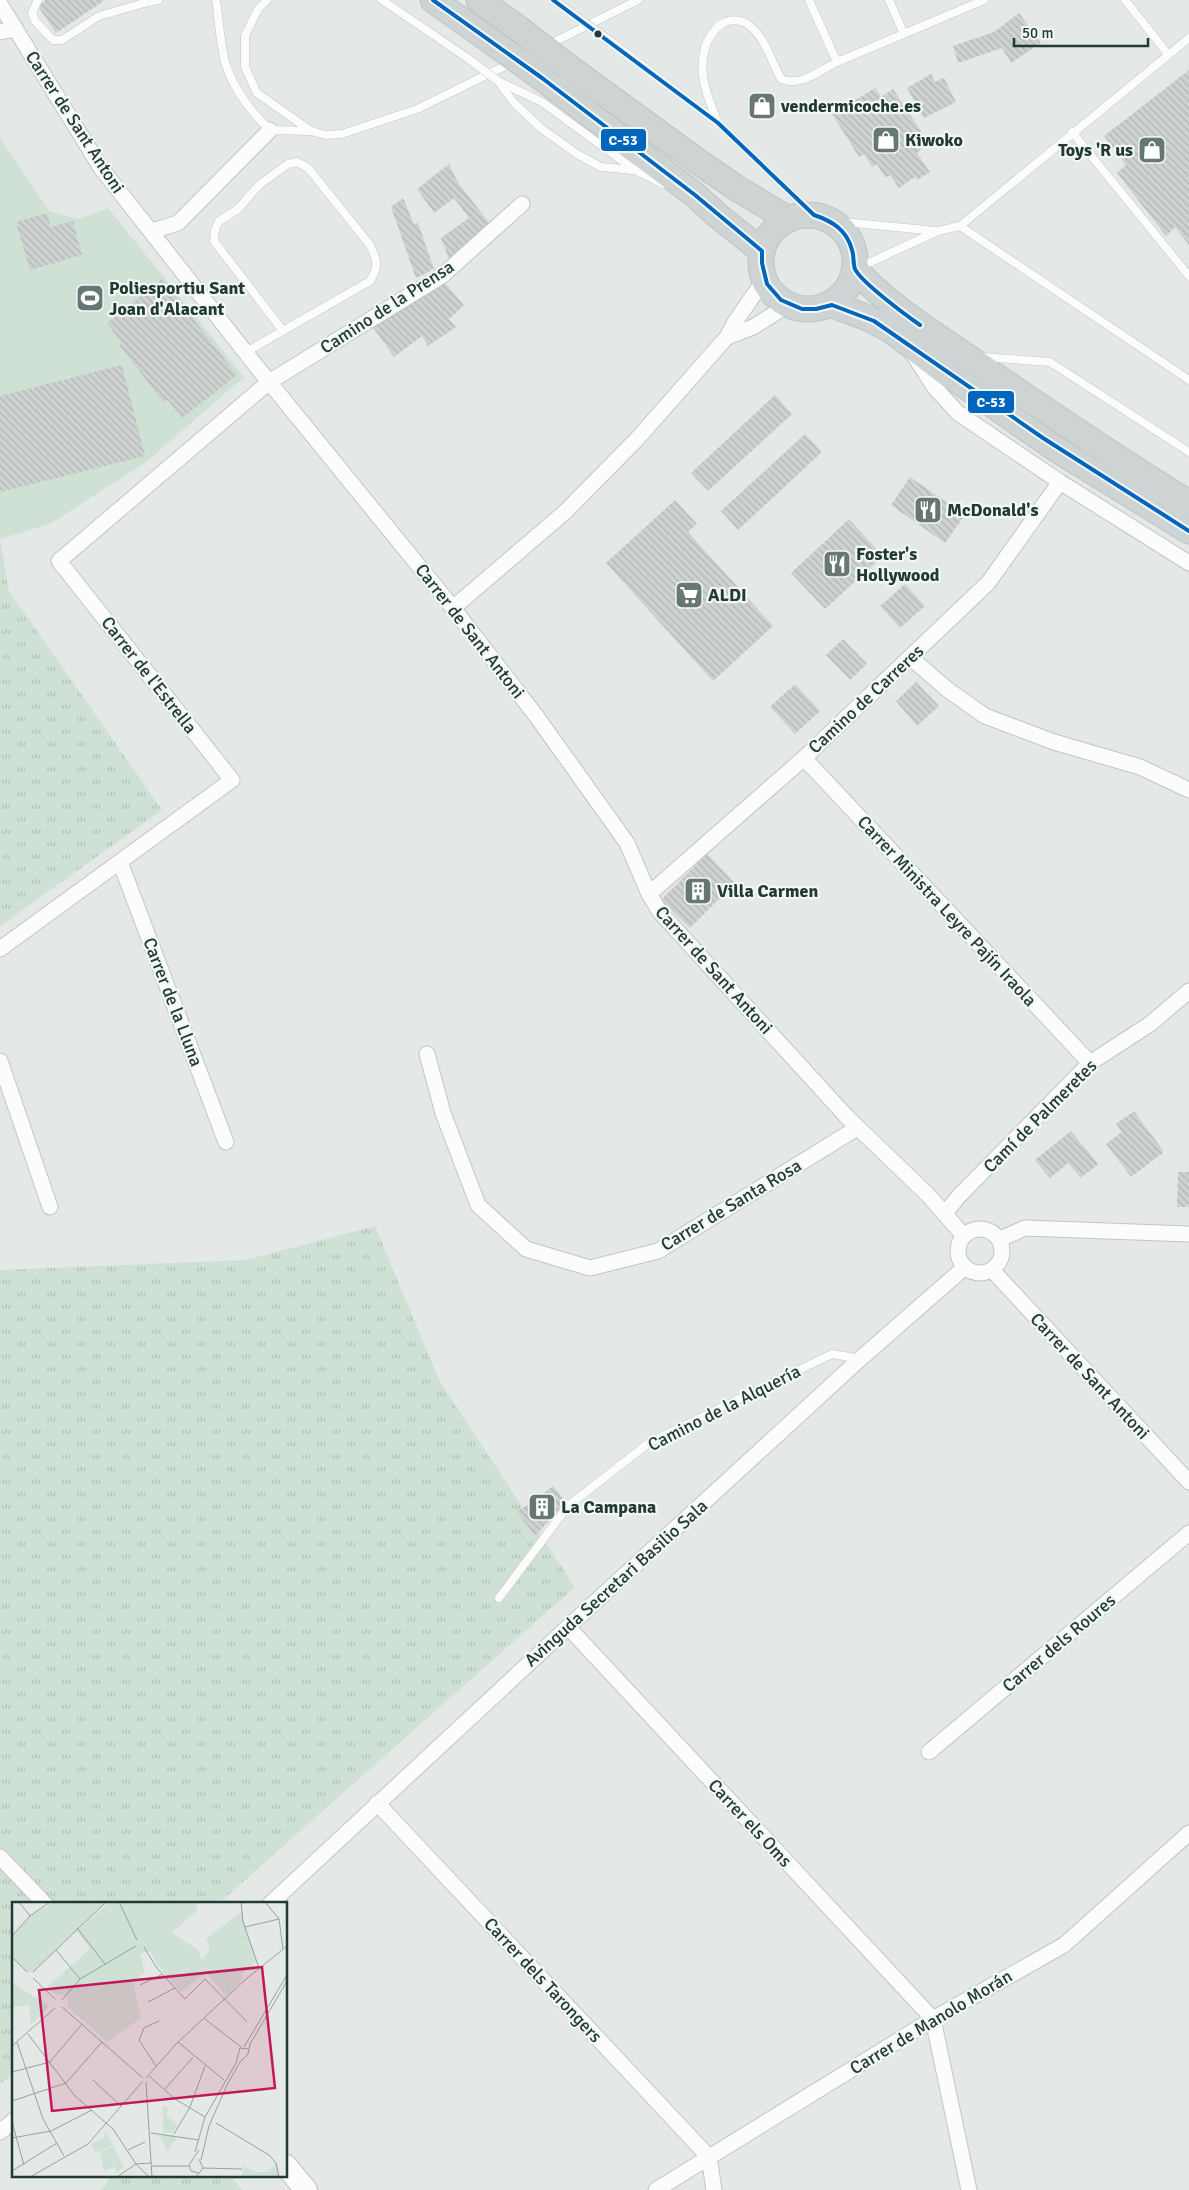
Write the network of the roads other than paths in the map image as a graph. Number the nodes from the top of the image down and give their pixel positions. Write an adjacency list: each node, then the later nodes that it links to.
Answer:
1 (38, 0): 14 (lane)
2 (158, 0): 14 (lane)
3 (216, 0): 26 (lane)
4 (267, 0): 27 (lane)
5 (382, 0): 24 (lane, bridge)
6 (433, 0): 30 (main road, bridge)
7 (479, 0): 33 (main road, bridge)
8 (553, 0): 25 (lane, bridge)
9 (638, 0): 20 (lane)
10 (809, 0): 23 (lane)
11 (889, 0): 18 (lane)
12 (984, 0): 18 (lane)
13 (1125, 0): 21 (lane)
14 (148, 1)
15 (0, 2): 16 (street, Carrer de Sant Antoni)
16 (15, 29): 17 (street); 35 (street, Carrer de Sant Antoni)
17 (0, 32)
18 (904, 34): 23 (lane)
19 (1189, 38): 21 (lane)
20 (532, 52)
21 (1168, 54): 28 (lane)
22 (523, 57): 27 (lane)
23 (837, 62): 25 (lane)
24 (498, 81): 29 (lane); 29 (lane)
25 (718, 123): 32 (lane)
26 (270, 130): 27 (lane); 35 (street)
27 (311, 132)
28 (1072, 132): 34 (lane); 39 (lane)
29 (635, 170): 30 (lane)
30 (695, 195): 37 (main road)
31 (522, 204): 49 (street, Camino de la Prensa)
32 (823, 218): 33 (main road); 36 (lane); 38 (main road)
33 (788, 219): 37 (main road)
34 (960, 226): 36 (lane); 48 (lane)
35 (152, 231): 46 (street, Carrer de Sant Antoni)
36 (938, 231): 38 (lane)
37 (762, 251): 40 (main road)
38 (855, 269): 41 (main road); 47 (main road)
39 (1189, 276)
40 (764, 280): 42 (main road); 44 (street)
41 (830, 304): 42 (main road); 45 (main road)
42 (788, 305): 44 (street)
43 (283, 331): 43 (lane); 46 (lane)
44 (727, 337): 55 (street)
45 (904, 340): 51 (street); 53 (main road)
46 (246, 352): 49 (street, Carrer de Sant Antoni)
47 (965, 355): 50 (lane); 52 (main road)
48 (1189, 380)
49 (269, 382): 55 (street, Carrer de Sant Antoni); 59 (street, Carrer de l'Estrella)
50 (1189, 452)
51 (1060, 482): 54 (street); 56 (street, Camino de Carreres)
52 (1189, 503)
53 (1189, 531)
54 (1189, 563)
55 (453, 608): 60 (street, Carrer de Sant Antoni)
56 (911, 658): 57 (street, Camino de Carreres); 58 (street)
57 (804, 758): 60 (street, Camino de Carreres); 65 (street, Carrer Ministra Leyre Pajín Iraola)
58 (1189, 790)
59 (120, 862): 61 (street, Carrer de l'Estrella); 67 (street, Carrer de la Lluna)
60 (649, 894): 66 (street, Carrer de Sant Antoni)
61 (0, 949)
62 (1189, 991): 65 (street, Camí de Palmeretes)
63 (427, 1054): 66 (street, Carrer de Santa Rosa)
64 (0, 1061): 68 (street)
65 (1090, 1063): 69 (street, Camí de Palmeretes)
66 (857, 1128): 69 (street, Carrer de Sant Antoni)
67 (226, 1142)
68 (50, 1207)
69 (945, 1212): 71 (street, Carrer de Sant Antoni)
70 (1189, 1234): 72 (street)
71 (964, 1236): 72 (street); 73 (street)
72 (1000, 1239): 74 (street)
73 (965, 1267): 74 (street); 75 (street, Avinguda Secretari Basilio Sala)
74 (992, 1270): 76 (street, Carrer de Sant Antoni)
75 (860, 1359): 78 (lane, Camino de la Alquería); 79 (street, Avinguda Secretari Basilio Sala)
76 (1189, 1482)
77 (1189, 1533): 80 (street, Carrer dels Roures)
78 (499, 1598)
79 (568, 1627): 81 (street, Avinguda Secretari Basilio Sala); 86 (street, Carrer els Oms)
80 (929, 1752)
81 (377, 1803): 85 (street, Avinguda Secretari Basilio Sala); 89 (street, Carrer dels Tarongers)
82 (1189, 1833): 86 (street, Carrer de Manolo Morán)
83 (0, 1857): 84 (street)
84 (43, 1902)
85 (272, 1902)
86 (933, 2019): 89 (street, Carrer de Manolo Morán); 94 (street)
87 (12, 2122): 88 (street)
88 (0, 2132)
89 (709, 2157): 92 (street, Carrer de Manolo Morán); 93 (street)
90 (288, 2168): 91 (street)
91 (306, 2190)
92 (656, 2190)
93 (714, 2190)
94 (969, 2190)

